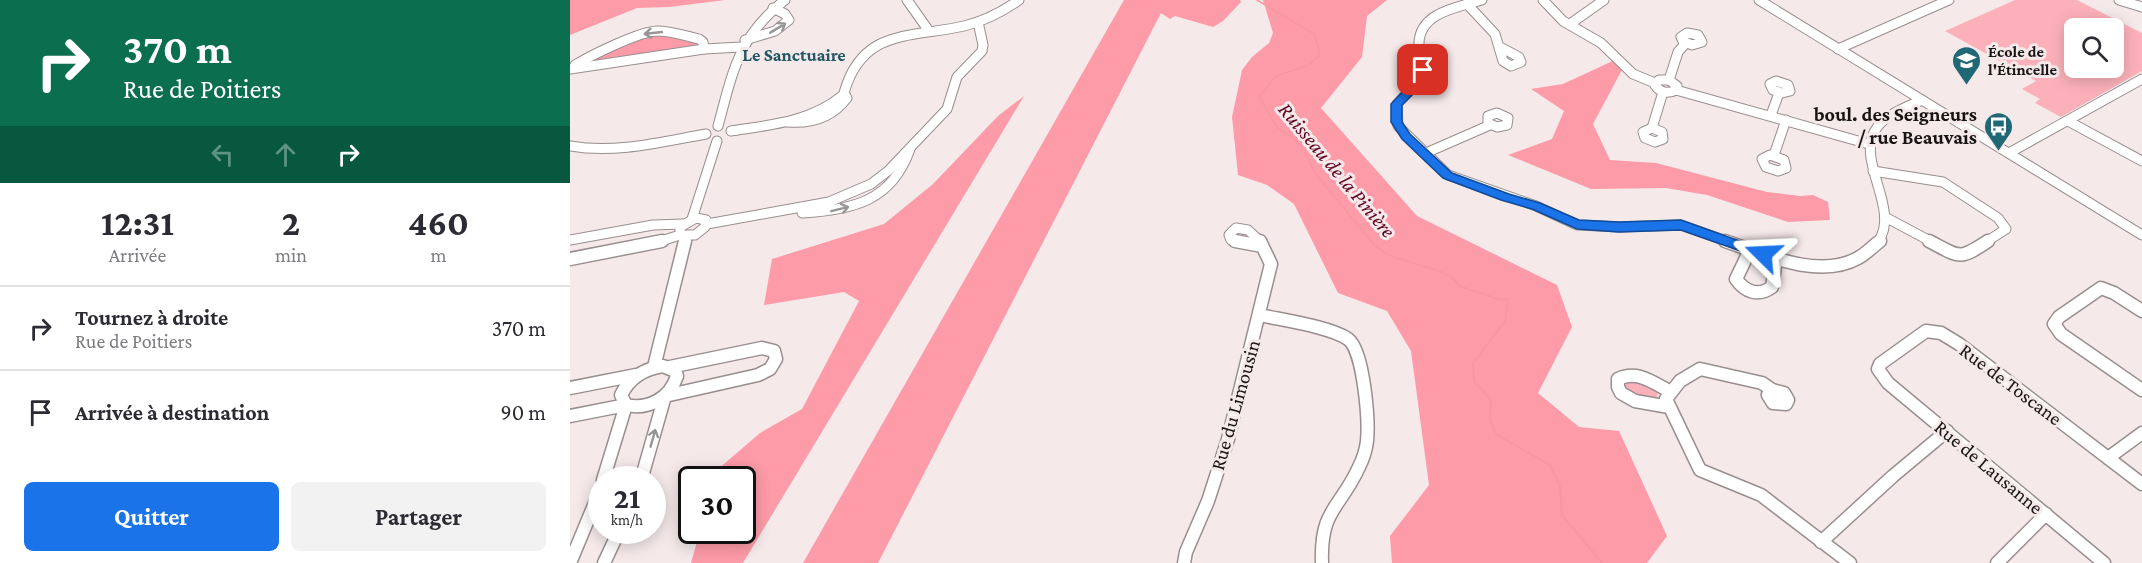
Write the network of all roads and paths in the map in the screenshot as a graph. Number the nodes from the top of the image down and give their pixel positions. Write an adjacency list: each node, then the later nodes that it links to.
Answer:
1 (785, 0): 12 (street)
2 (907, 0): 15 (street)
3 (1019, 0): 13 (street)
4 (1482, 0): 10 (street)
5 (1543, 0): 14 (street)
6 (1604, 0): 14 (street)
7 (1759, 0): 20 (street)
8 (1949, 0): 20 (street)
9 (2119, 0): 11 (street)
10 (1467, 4): 18 (street); 40 (street)
11 (2142, 7)
12 (773, 9): 17 (street); 17 (street, one-way to 12)
13 (978, 22): 15 (street); 46 (street)
14 (1570, 24): 24 (street)
15 (929, 32): 35 (street)
16 (1686, 43): 23 (street)
17 (743, 44): 19 (street); 33 (street)
18 (1500, 47)
19 (704, 49): 21 (street); 21 (street, one-way to 21)
20 (1838, 49): 28 (street)
21 (571, 69)
22 (2142, 79): 31 (street)
23 (1669, 80): 24 (street); 25 (street)
24 (1655, 83): 26 (street)
25 (1677, 90): 26 (street); 29 (street)
26 (1663, 92): 34 (street)
27 (1779, 93): 29 (street)
28 (1923, 100): 38 (street); 41 (street)
29 (1771, 115): 30 (street)
30 (1786, 120): 38 (street); 42 (street)
31 (2068, 121): 41 (street); 43 (street)
32 (1490, 124): 40 (street)
33 (718, 126): 35 (street); 36 (street)
34 (1652, 128)
35 (731, 131): 37 (street)
36 (706, 134): 37 (street); 39 (street)
37 (717, 141): 47 (street)
38 (1869, 144): 44 (street)
39 (570, 146)
40 (1426, 153): 51 (street)
41 (2009, 153): 48 (street)
42 (1774, 155)
43 (2142, 161)
44 (1874, 171): 45 (street); 45 (street)
45 (1885, 217): 53 (street)
46 (707, 224): 47 (street); 47 (street)
47 (685, 228): 49 (street); 52 (street); 56 (street)
48 (2142, 235)
49 (570, 240)
50 (1262, 246): 55 (street, Rue du Limousin)
51 (1750, 250): 53 (street); 53 (street)
52 (570, 259)
53 (1776, 259)
54 (2142, 311): 62 (street)
55 (1260, 315): 80 (street, Rue du Limousin); 81 (street)
56 (654, 367): 57 (street); 59 (street)
57 (670, 367): 64 (street); 64 (street)
58 (1878, 369): 68 (street, Rue de Lausanne); 70 (street, Rue de Toscane)
59 (636, 375): 60 (street); 65 (street)
60 (570, 388)
61 (1772, 390): 63 (street)
62 (2142, 390)
63 (1669, 391): 66 (street); 66 (street)
64 (665, 396): 65 (street); 72 (street, one-way to 64)
65 (626, 405): 67 (street); 71 (street)
66 (1669, 407): 76 (street)
67 (570, 416)
68 (1947, 431): 74 (street, Rue de Lausanne); 76 (street)
69 (2142, 433): 70 (street)
70 (2108, 458): 73 (street, Rue de Toscane)
71 (607, 466)
72 (645, 466)
73 (2142, 484)
74 (2046, 514): 83 (street); 84 (street, Rue de Lausanne)
75 (588, 520): 78 (street)
76 (1821, 542): 82 (street)
77 (613, 544): 79 (street)
78 (570, 563)
79 (604, 563)
80 (1184, 563)
81 (1322, 563)
82 (1850, 563)
83 (1997, 563)
84 (2104, 563)

